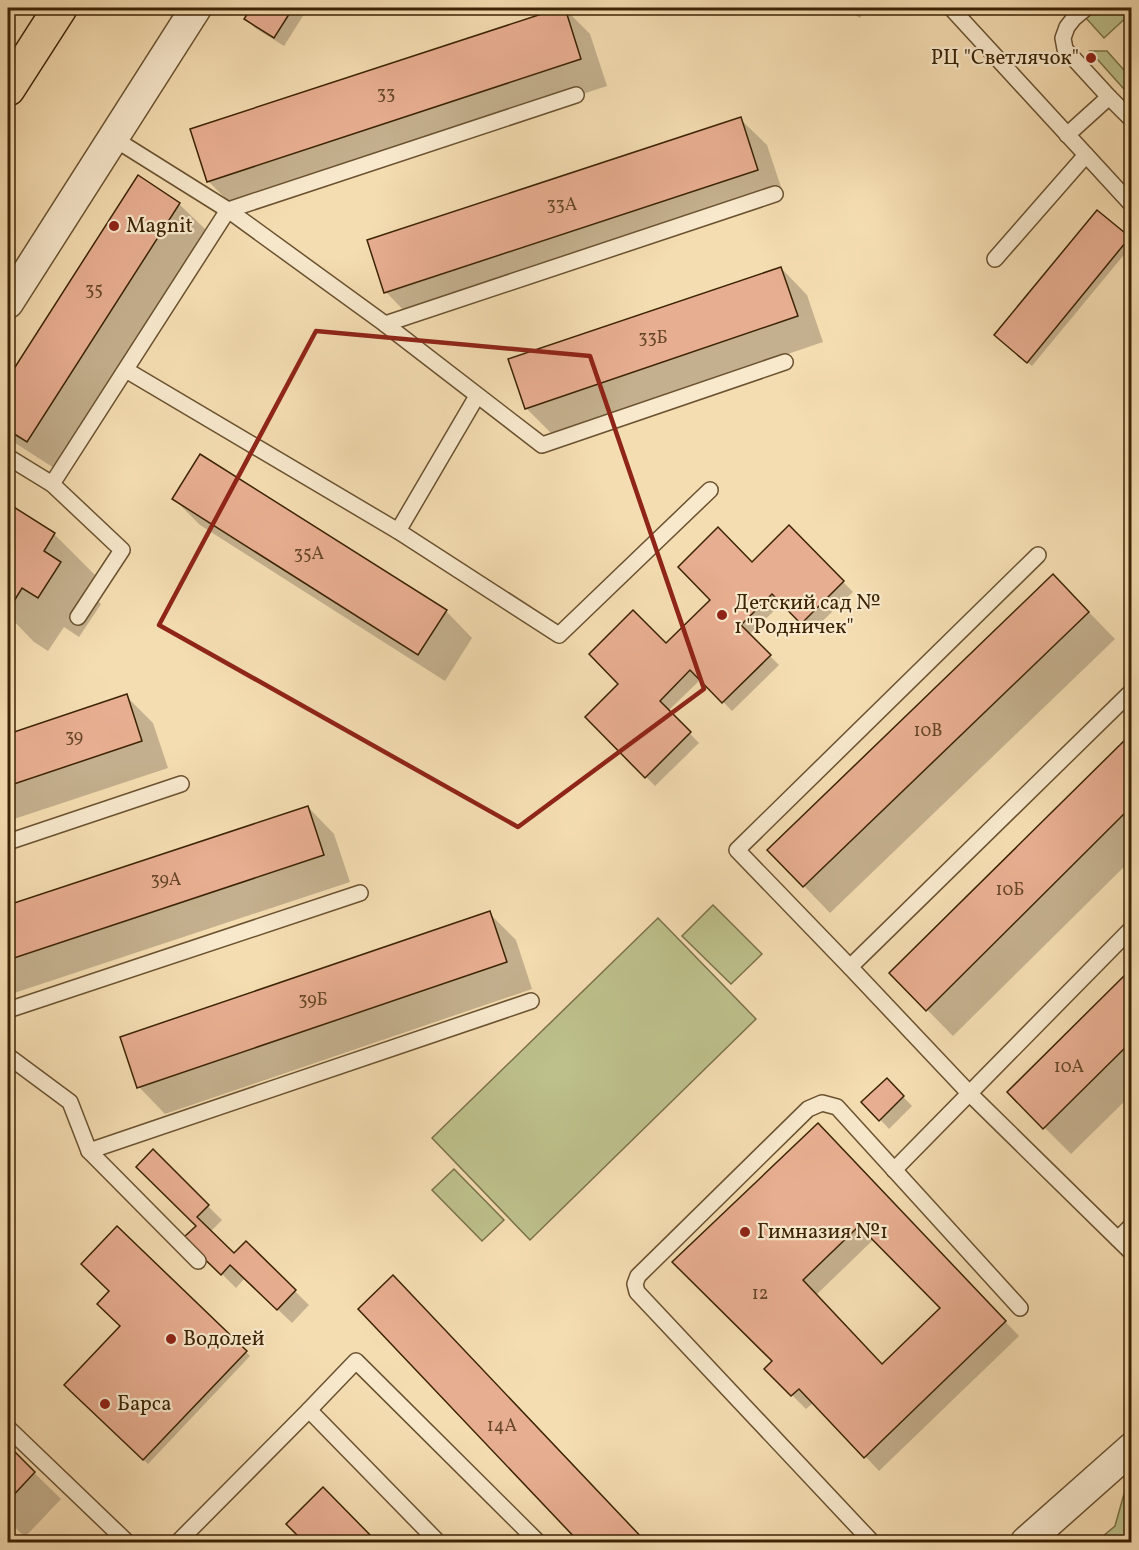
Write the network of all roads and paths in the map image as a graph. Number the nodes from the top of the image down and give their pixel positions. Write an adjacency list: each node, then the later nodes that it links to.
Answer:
1 (60, 8): 5 (main road)
2 (196, 8): 10 (street)
3 (951, 8): 9 (lane)
4 (1086, 8): 7 (lane)
5 (8, 89)
6 (576, 95): 14 (lane)
7 (1110, 97): 8 (lane); 9 (lane)
8 (1131, 120)
9 (1067, 135): 11 (lane)
10 (113, 138): 14 (lane); 16 (street)
11 (1086, 155): 13 (lane); 15 (lane)
12 (775, 194): 17 (lane)
13 (1131, 205)
14 (228, 210): 17 (lane); 19 (lane)
15 (995, 259)
16 (8, 303)
17 (385, 324): 20 (lane)
18 (785, 362): 20 (lane)
19 (126, 370): 22 (lane); 24 (lane)
20 (477, 396): 24 (lane)
21 (8, 457): 22 (lane)
22 (52, 484): 26 (lane)
23 (710, 490): 24 (lane)
24 (398, 531)
25 (1038, 555): 32 (lane)
26 (78, 617)
27 (1131, 691): 32 (lane)
28 (181, 784): 29 (lane)
29 (8, 842)
30 (360, 893): 34 (lane)
31 (1131, 928): 36 (lane)
32 (850, 966): 36 (lane)
33 (531, 1001): 37 (lane)
34 (8, 1010)
35 (8, 1056): 37 (lane)
36 (969, 1093): 38 (lane); 40 (lane)
37 (89, 1151): 42 (lane)
38 (894, 1170): 43 (lane); 51 (lane)
39 (1131, 1225): 40 (lane)
40 (1118, 1239): 41 (lane)
41 (1131, 1253)
42 (198, 1261)
43 (1020, 1308)
44 (309, 1410): 48 (lane); 49 (lane); 50 (lane)
45 (8, 1428): 47 (lane)
46 (1131, 1448): 52 (street)
47 (127, 1542)
48 (178, 1542)
49 (438, 1542)
50 (538, 1542)
51 (872, 1542)
52 (1026, 1542)

